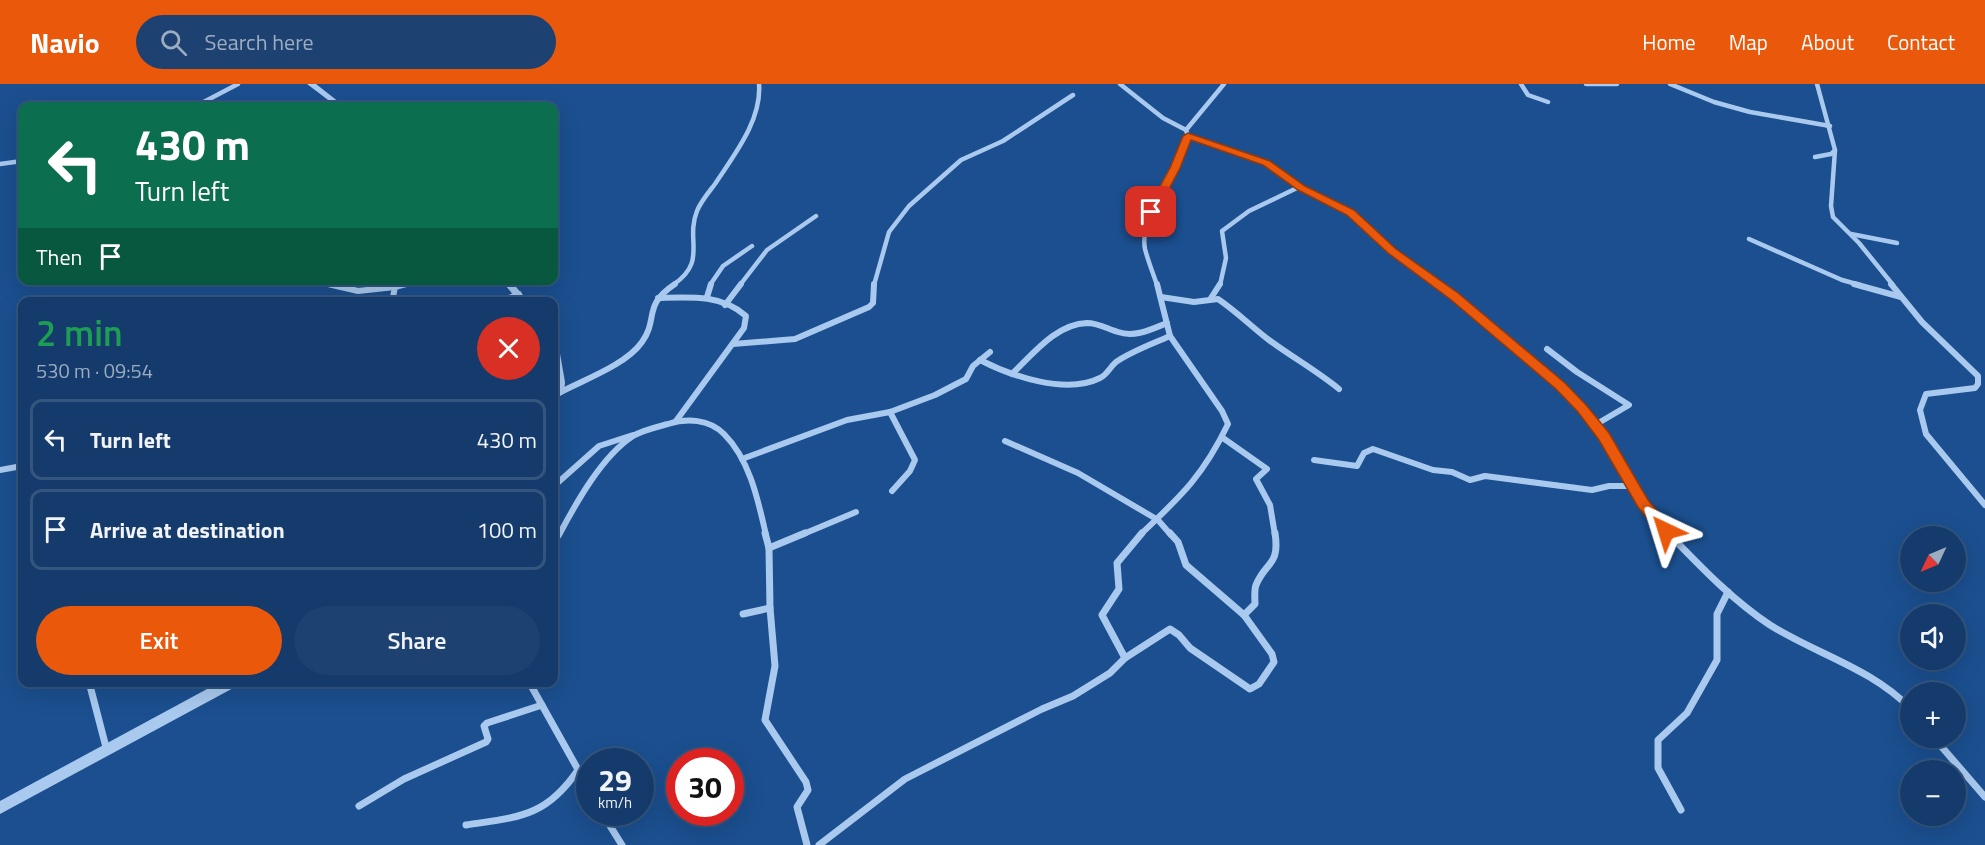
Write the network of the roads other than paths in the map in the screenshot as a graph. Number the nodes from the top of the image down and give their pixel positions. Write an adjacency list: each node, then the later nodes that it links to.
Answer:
1 (238, 84): 12 (street)
2 (311, 84): 13 (street)
3 (759, 84): 35 (street)
4 (1120, 84): 16 (street)
5 (1224, 84): 16 (street)
6 (1521, 84): 14 (street)
7 (1586, 84): 8 (street)
8 (1617, 84)
9 (1670, 84): 15 (street)
10 (1817, 84): 15 (street)
11 (1073, 95): 41 (street)
12 (204, 102)
13 (335, 102)
14 (1548, 102)
15 (1830, 126): 17 (street)
16 (1187, 133): 21 (street); 34 (street)
17 (1835, 150): 18 (street); 23 (street)
18 (1815, 157)
19 (18, 162): 20 (street)
20 (0, 165)
21 (1299, 187): 36 (street); 50 (street)
22 (816, 216): 38 (street)
23 (1851, 234): 25 (street); 37 (street)
24 (1749, 239): 37 (street)
25 (1897, 243)
26 (752, 246): 33 (street)
27 (334, 285): 30 (street)
28 (401, 285): 30 (street)
29 (510, 285): 32 (street)
30 (395, 287): 31 (street)
31 (393, 297)
32 (521, 297)
33 (706, 297): 35 (street); 38 (street)
34 (1161, 297): 36 (street); 39 (street)
35 (658, 298): 46 (street)
36 (1211, 298): 47 (street)
37 (1902, 298): 61 (street)
38 (725, 305): 41 (street)
39 (1167, 322): 40 (street); 45 (street)
40 (1170, 336): 45 (street); 52 (street)
41 (733, 344): 49 (street)
42 (1547, 349): 50 (street)
43 (990, 352): 44 (street)
44 (980, 360): 45 (street); 48 (street)
45 (1012, 374)
46 (558, 388)
47 (1339, 389)
48 (890, 412): 54 (street); 60 (street)
49 (676, 421): 51 (street); 54 (street)
50 (1595, 425): 59 (street)
51 (634, 435): 58 (street); 64 (street)
52 (1223, 438): 63 (street); 69 (street)
53 (1005, 441): 63 (street)
54 (742, 459): 65 (street)
55 (1314, 460): 59 (street)
56 (18, 467): 57 (street)
57 (0, 470)
58 (558, 482)
59 (1633, 486): 66 (street)
60 (892, 491)
61 (1985, 505)
62 (856, 512): 65 (street)
63 (1158, 520): 69 (street); 70 (street)
64 (558, 536)
65 (769, 548): 67 (street)
66 (1728, 592): 74 (street); 83 (street)
67 (770, 608): 68 (street); 87 (street)
68 (743, 615)
69 (1245, 615): 70 (street)
70 (1125, 658): 88 (street)
71 (90, 687): 77 (street)
72 (224, 687): 77 (street)
73 (532, 687): 75 (street)
74 (1900, 698)
75 (542, 705): 78 (street); 81 (street)
76 (1943, 748): 80 (street)
77 (107, 751): 82 (street)
78 (576, 766)
79 (576, 773): 84 (street)
80 (1985, 797)
81 (359, 806)
82 (0, 808)
83 (1682, 810)
84 (466, 825)
85 (610, 826): 86 (street)
86 (622, 845)
87 (807, 845)
88 (819, 845)

